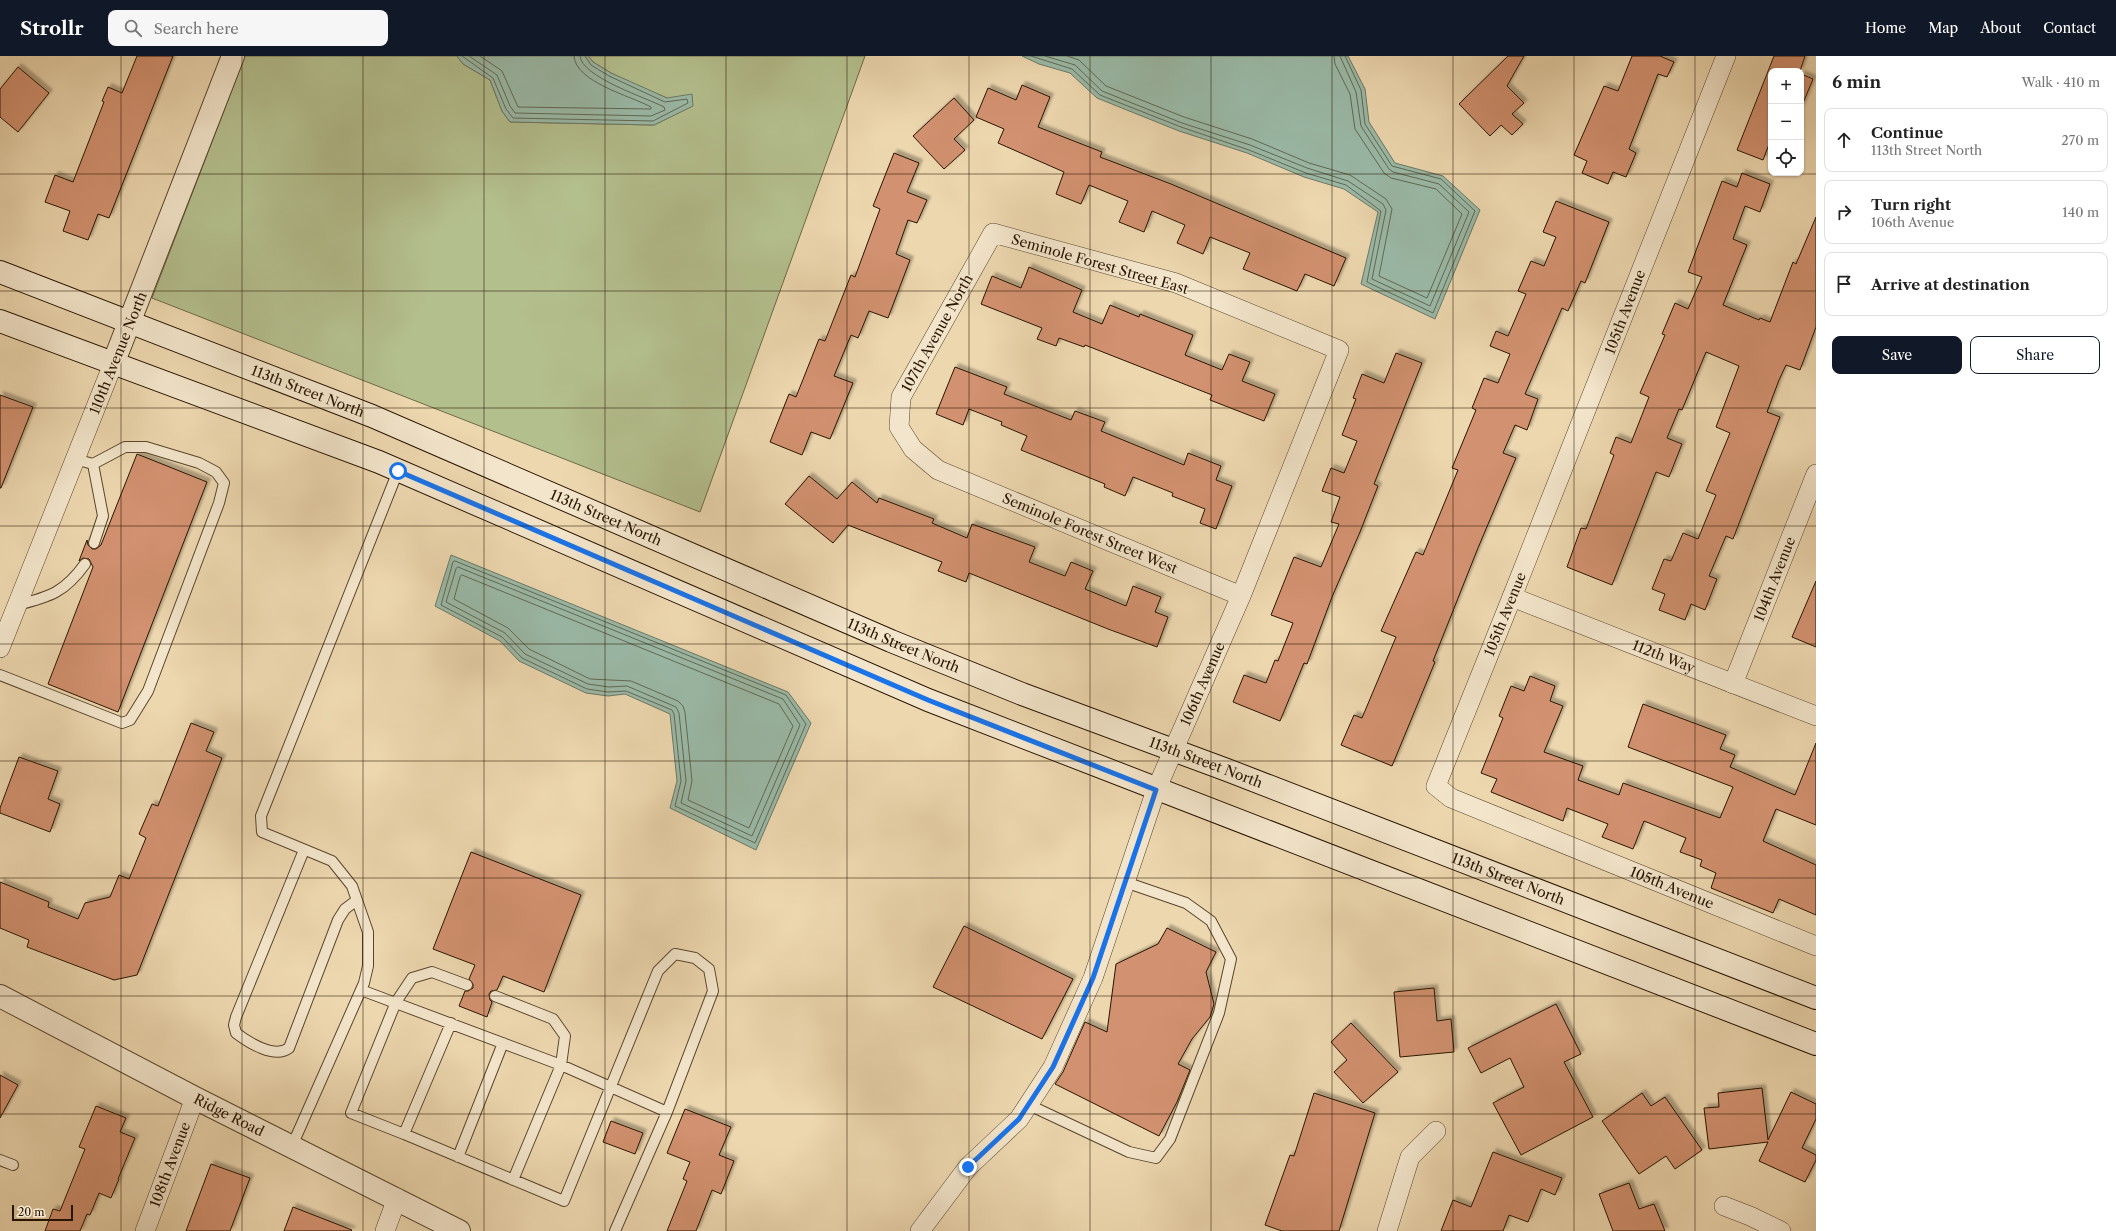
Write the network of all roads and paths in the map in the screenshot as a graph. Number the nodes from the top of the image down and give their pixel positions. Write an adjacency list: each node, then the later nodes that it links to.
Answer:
1 (233, 56): 6 (main road, 110th Avenue North)
2 (1726, 56): 17 (street, 105th Avenue)
3 (993, 233): 7 (street, Seminole Forest Street East); 11 (street, 107th Avenue North)
4 (0, 272): 6 (main road, 113th Street North)
5 (0, 321): 8 (main road)
6 (130, 321): 8 (main road, 110th Avenue North); 23 (main road, 113th Street North)
7 (1339, 350): 16 (street, 106th Avenue)
8 (113, 364): 9 (street, 110th Avenue North); 12 (main road)
9 (75, 459): 10 (lane); 18 (street, 110th Avenue North)
10 (94, 464): 14 (lane); 20 (lane)
11 (938, 470): 16 (street, Seminole Forest Street West)
12 (398, 471): 24 (main road); 25 (lane)
13 (1816, 474): 21 (street, 104th Avenue)
14 (94, 542)
15 (85, 564): 18 (lane)
16 (1241, 596): 23 (street, 106th Avenue)
17 (1512, 598): 21 (street, 112th Way); 28 (street, 105th Avenue)
18 (17, 605): 19 (street, 110th Avenue North)
19 (0, 648)
20 (0, 675)
21 (1733, 684): 22 (street, 112th Way)
22 (1816, 716)
23 (1174, 751): 24 (street, 106th Avenue); 33 (main road, 113th Street North)
24 (1156, 790): 26 (street, 106th Avenue); 37 (main road)
25 (304, 850): 27 (lane); 27 (lane)
26 (1125, 882): 41 (street, 106th Avenue); 41 (lane)
27 (357, 900): 30 (lane)
28 (1816, 946)
29 (467, 985): 34 (lane)
30 (361, 990): 34 (lane); 45 (lane)
31 (0, 996): 40 (main road, Ridge Road)
32 (495, 996): 38 (lane)
33 (1816, 998)
34 (396, 1002): 35 (lane); 44 (lane)
35 (451, 1023): 36 (lane); 44 (lane)
36 (503, 1044): 38 (lane); 46 (lane)
37 (1816, 1044)
38 (561, 1065): 39 (lane); 49 (lane)
39 (610, 1087): 42 (lane); 42 (lane); 49 (lane)
40 (195, 1098): 45 (main road, Ridge Road); 52 (street, 108th Avenue)
41 (1029, 1105): 56 (street, 106th Avenue)
42 (667, 1112): 55 (lane)
43 (1436, 1130): 57 (street)
44 (404, 1134): 46 (lane)
45 (292, 1146): 50 (main road, Ridge Road)
46 (458, 1157): 49 (lane)
47 (0, 1160): 48 (lane)
48 (13, 1165)
49 (513, 1180)
50 (398, 1198): 53 (street); 54 (main road, Ridge Road)
51 (1724, 1206): 58 (street)
52 (145, 1231)
53 (386, 1231)
54 (459, 1231)
55 (615, 1231)
56 (920, 1231)
57 (1387, 1231)
58 (1781, 1231)

